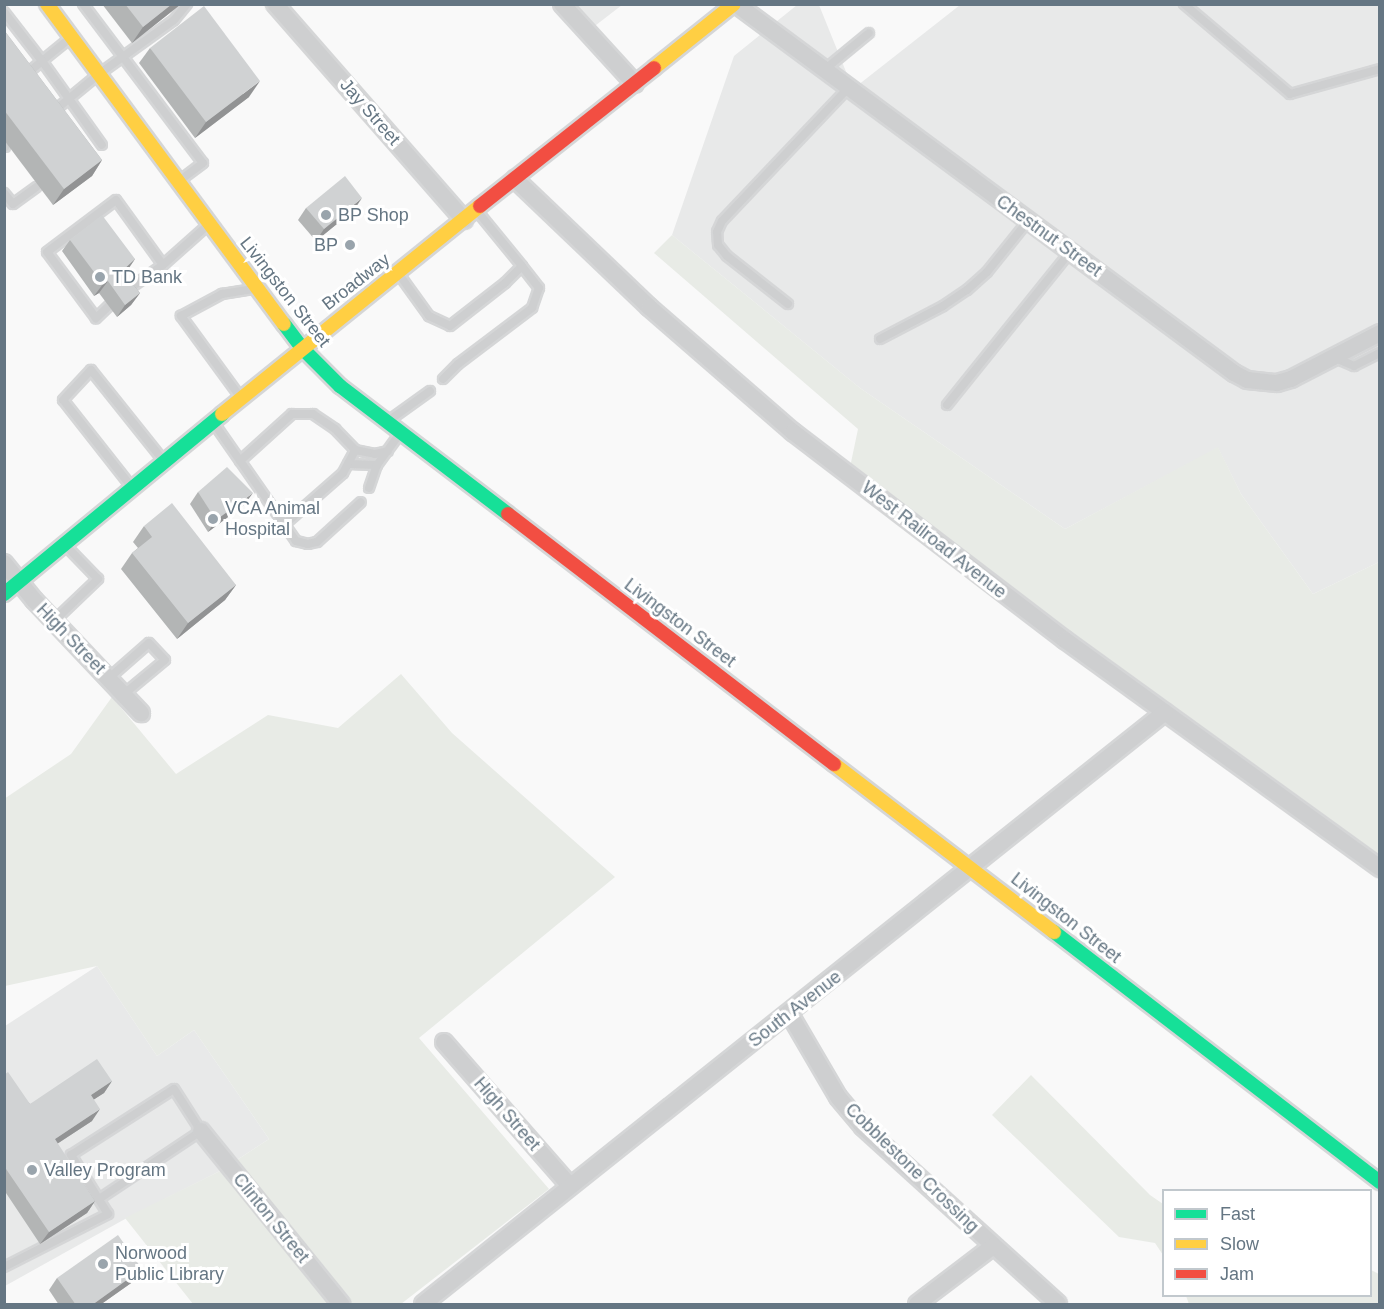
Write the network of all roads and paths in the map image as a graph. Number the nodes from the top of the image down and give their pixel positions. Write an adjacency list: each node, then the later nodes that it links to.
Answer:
1 (47, 4): 10 (main road, Livingston Street)
2 (83, 4): 11 (lane)
3 (187, 4): 11 (lane)
4 (275, 4): 26 (street, Jay Street)
5 (562, 4): 17 (street)
6 (735, 4): 13 (street, Chestnut Street); 17 (main road, Broadway)
7 (1184, 4): 14 (lane)
8 (4, 12): 12 (lane)
9 (869, 33): 13 (lane)
10 (71, 38): 12 (lane); 15 (main road, Livingston Street)
11 (122, 57): 15 (lane); 23 (lane)
12 (42, 61): 16 (lane); 19 (lane)
13 (824, 69): 18 (street, Chestnut Street)
14 (1380, 69)
15 (99, 74): 19 (lane); 23 (main road, Livingston Street)
16 (21, 78)
17 (634, 84): 22 (main road, Broadway)
18 (848, 88): 27 (street, Chestnut Street); 34 (lane)
19 (69, 98): 20 (lane); 21 (lane)
20 (48, 116)
21 (102, 145)
22 (515, 179): 26 (main road, Broadway); 64 (street, West Railroad Avenue)
23 (178, 181): 28 (main road, Livingston Street)
24 (36, 187): 25 (lane)
25 (4, 193)
26 (470, 215): 31 (lane); 32 (main road, Broadway)
27 (1029, 221): 29 (street, Chestnut Street); 36 (lane)
28 (209, 223): 30 (lane); 33 (main road, Livingston Street)
29 (1070, 252): 39 (street, Chestnut Street); 43 (lane)
30 (163, 265): 30 (lane)
31 (522, 266): 32 (lane); 40 (lane)
32 (398, 272): 37 (main road, Broadway)
33 (257, 288): 37 (main road, Livingston Street); 42 (lane)
34 (788, 304)
35 (1380, 333): 39 (street, Chestnut Street)
36 (880, 339)
37 (302, 348): 42 (main road, Broadway); 45 (main road, Livingston Street)
38 (1380, 353): 39 (lane)
39 (1333, 357)
40 (443, 379)
41 (430, 392): 45 (lane)
42 (241, 398): 44 (main road, Broadway)
43 (947, 405)
44 (213, 422): 49 (lane); 50 (main road, Broadway)
45 (387, 422): 46 (main road, Livingston Street)
46 (401, 432): 48 (lane); 66 (main road, Livingston Street)
47 (355, 450): 48 (lane); 49 (lane); 51 (lane)
48 (388, 450): 52 (lane)
49 (240, 461): 56 (lane)
50 (164, 462): 53 (main road, Broadway); 53 (lane)
51 (348, 464): 52 (lane); 56 (lane)
52 (377, 465): 54 (lane)
53 (133, 488): 57 (main road, Broadway)
54 (369, 488)
55 (361, 502): 56 (lane)
56 (285, 524)
57 (64, 545): 59 (main road, Broadway); 61 (lane)
58 (4, 563): 59 (street, High Street)
59 (19, 582): 60 (main road, Broadway); 61 (street, High Street)
60 (4, 594)
61 (54, 621): 62 (street, High Street)
62 (109, 678): 63 (street, High Street); 63 (lane)
63 (124, 694): 65 (street, High Street)
64 (1165, 712): 66 (street, South Avenue); 67 (street, West Railroad Avenue)
65 (141, 713)
66 (971, 868): 68 (street, South Avenue); 71 (main road, Livingston Street)
67 (1380, 868)
68 (789, 1014): 72 (street, South Avenue); 74 (street, Cobblestone Crossing)
69 (444, 1042): 72 (street, High Street)
70 (201, 1131): 73 (lane); 73 (lane); 76 (street, Clinton Street)
71 (1380, 1182)
72 (570, 1186): 77 (street, South Avenue)
73 (99, 1199): 75 (lane)
74 (993, 1246): 78 (street); 79 (street, Cobblestone Crossing)
75 (4, 1268)
76 (341, 1305)
77 (423, 1305)
78 (917, 1305)
79 (1058, 1305)

